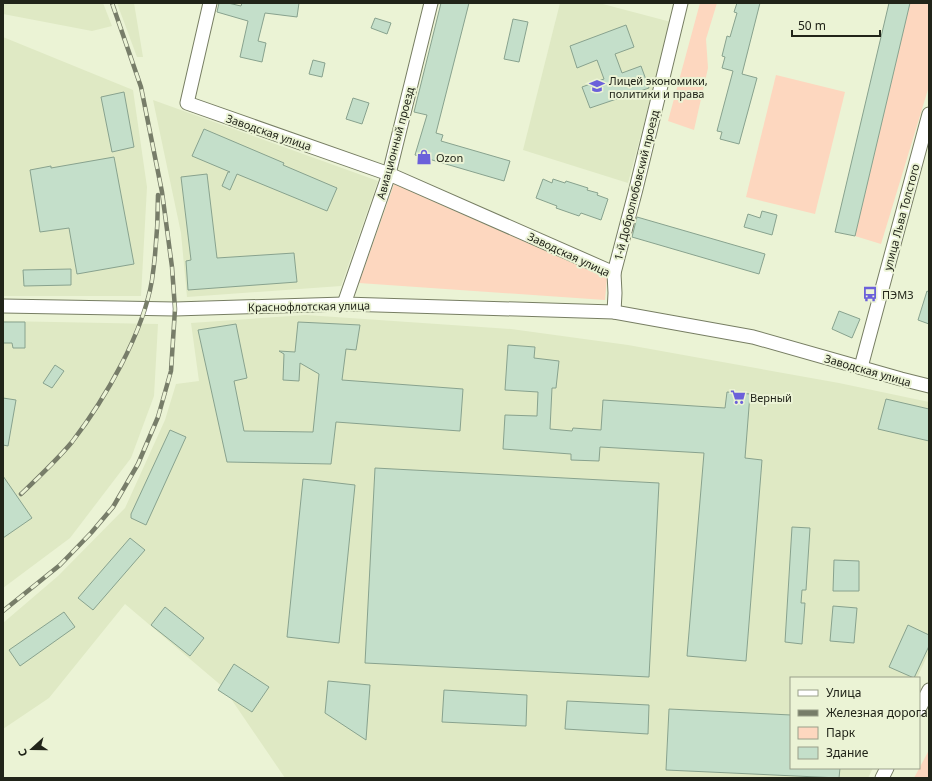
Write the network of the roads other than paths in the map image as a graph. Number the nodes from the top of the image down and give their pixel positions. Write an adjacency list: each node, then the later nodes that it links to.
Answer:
1 (210, 3): 5 (street, Заводская улица)
2 (431, 3): 5 (street, Авиационный проезд)
3 (681, 3): 6 (street, 1-й Добролюбовский проезд)
4 (929, 114): 10 (street, улица Льва Толстого)
5 (389, 174): 6 (street, Заводская улица); 7 (street, Авиационный проезд)
6 (614, 273): 9 (street, Заводская улица)
7 (344, 304): 8 (street, Краснофлотская улица); 9 (street, Краснофлотская улица)
8 (3, 306)
9 (614, 312): 10 (street, Заводская улица)
10 (861, 367): 11 (street, Заводская улица)
11 (929, 386)
12 (929, 690): 13 (street)
13 (920, 707)
14 (887, 769): 15 (street)
15 (882, 778)

